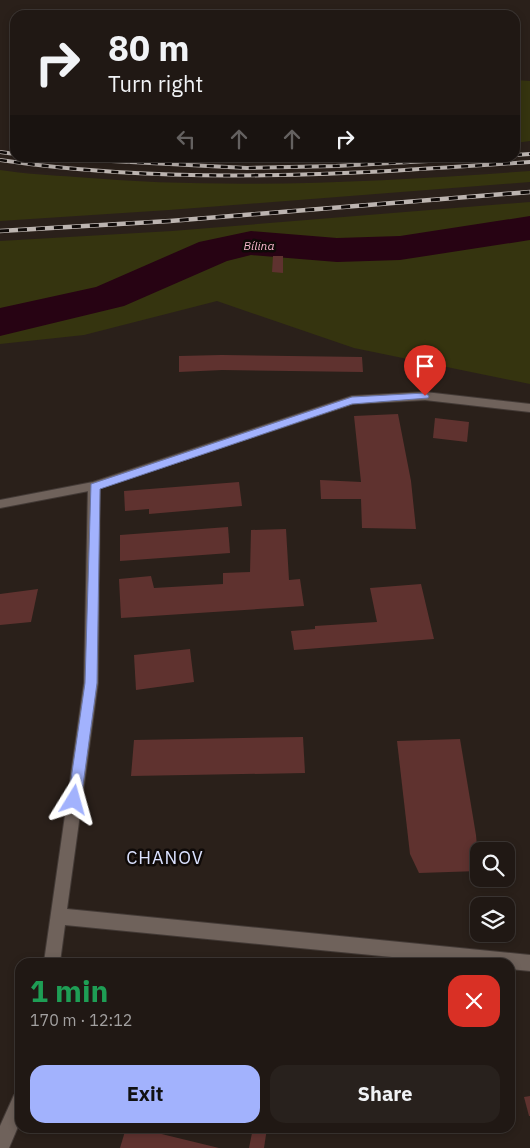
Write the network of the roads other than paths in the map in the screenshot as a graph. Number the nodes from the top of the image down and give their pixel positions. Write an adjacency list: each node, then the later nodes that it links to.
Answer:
1 (530, 408): 2 (street)
2 (94, 486): 3 (street); 4 (street)
3 (0, 504)
4 (58, 916): 5 (street); 6 (street)
5 (53, 958)
6 (480, 958)
7 (515, 962): 8 (street)
8 (530, 963)
9 (15, 1113): 10 (street)
10 (0, 1148)

